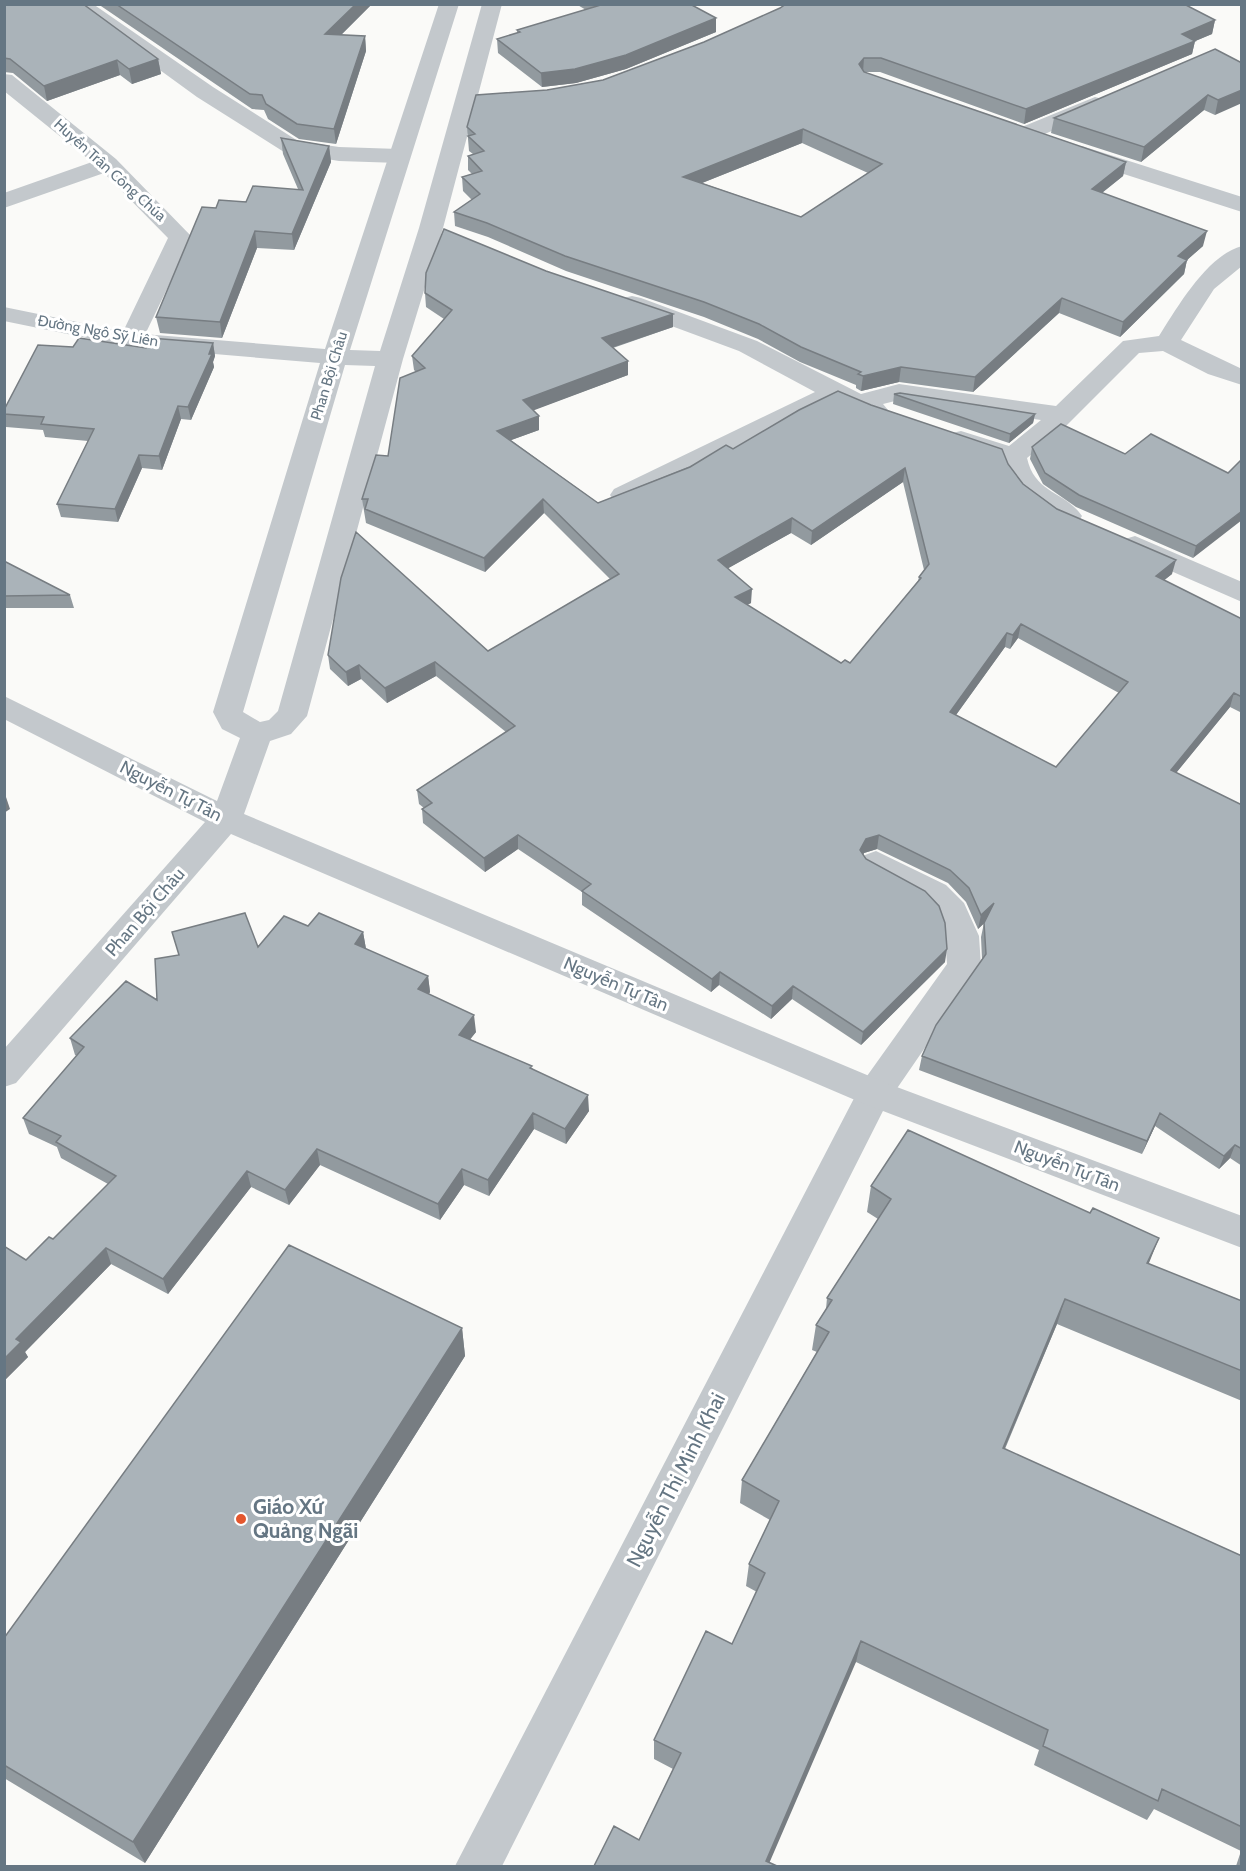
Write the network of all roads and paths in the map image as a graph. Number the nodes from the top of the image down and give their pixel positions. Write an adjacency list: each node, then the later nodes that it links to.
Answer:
1 (79, 4): 10 (street)
2 (449, 4): 6 (street, Phan Bội Châu)
3 (492, 4): 7 (street)
4 (4, 80): 11 (street, Huyền Trân Công Chúa)
5 (1119, 94): 9 (street)
6 (420, 98): 7 (street); 10 (street, Phan Bội Châu)
7 (476, 99): 20 (street)
8 (1003, 126): 9 (street)
9 (1024, 134): 13 (street)
10 (399, 156): 19 (street, Phan Bội Châu)
11 (108, 164): 12 (street); 17 (street, Huyền Trân Công Chúa)
12 (4, 201)
13 (1242, 205)
14 (1242, 253): 18 (street)
15 (609, 296): 22 (street)
16 (4, 314): 17 (street, Đường Ngô Sỹ Liên)
17 (131, 340): 19 (street, Đường Ngô Sỹ Liên)
18 (1167, 343): 21 (street); 23 (street)
19 (334, 357): 20 (street, Đường Ngô Sỹ Liên); 30 (street, Phan Bội Châu)
20 (390, 359): 30 (street)
21 (1242, 377)
22 (847, 397): 23 (street); 24 (street); 27 (street)
23 (1062, 415): 26 (street)
24 (901, 419)
25 (934, 430): 26 (street)
26 (1013, 456): 28 (street)
27 (624, 495)
28 (1242, 593)
29 (8, 711): 31 (street, Nguyễn Tự Tân)
30 (257, 734): 31 (street, Phan Bội Châu)
31 (226, 819): 33 (street, Phan Bội Châu); 34 (street, Nguyễn Tự Tân)
32 (876, 863): 34 (street, Nguyễn Thị Minh Khai)
33 (4, 1073)
34 (874, 1093): 35 (street, Nguyễn Tự Tân); 36 (street, Nguyễn Thị Minh Khai)
35 (1242, 1232)
36 (478, 1866)

